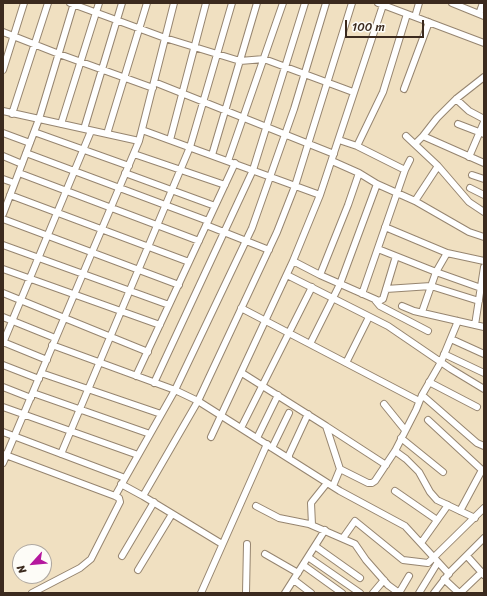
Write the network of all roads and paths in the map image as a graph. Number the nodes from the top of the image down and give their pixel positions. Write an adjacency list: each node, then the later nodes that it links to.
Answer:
1 (24, 3): 30 (street)
2 (48, 3): 33 (street)
3 (99, 3): 22 (street)
4 (122, 3): 26 (street)
5 (147, 3): 28 (street)
6 (174, 3): 31 (street)
7 (206, 3): 34 (street)
8 (232, 3): 36 (street)
9 (258, 3): 39 (street)
10 (283, 3): 37 (street)
11 (305, 3): 40 (street)
12 (326, 3): 43 (street)
13 (352, 3): 46 (street)
14 (399, 3): 21 (street)
15 (419, 3): 25 (street)
16 (452, 3): 20 (street)
17 (482, 3): 24 (street)
18 (72, 4): 22 (street); 35 (street)
19 (380, 4): 21 (street); 49 (street)
20 (463, 5): 24 (street)
21 (397, 10): 23 (street)
22 (96, 12): 26 (street); 38 (street)
23 (407, 14): 25 (street); 78 (street)
24 (482, 15)
25 (415, 17): 27 (street)
26 (117, 20): 28 (street); 41 (street)
27 (429, 22): 32 (street); 48 (street)
28 (139, 28): 31 (street); 44 (street)
29 (3, 32): 30 (street)
30 (14, 36): 33 (street); 42 (street)
31 (165, 38): 34 (street); 47 (street)
32 (484, 43)
33 (35, 44): 35 (street); 55 (street)
34 (195, 47): 36 (street); 50 (street)
35 (58, 54): 38 (street); 57 (street)
36 (217, 54): 39 (street); 52 (street)
37 (264, 59): 39 (street); 40 (street); 56 (street)
38 (81, 61): 41 (street); 59 (street)
39 (240, 61): 54 (street)
40 (285, 67): 43 (street); 61 (street)
41 (102, 69): 44 (street); 62 (street)
42 (3, 70)
43 (304, 74): 46 (street); 69 (street)
44 (125, 77): 47 (street); 68 (street)
45 (484, 77): 51 (street)
46 (327, 82): 49 (street); 76 (street)
47 (153, 85): 50 (street); 63 (street)
48 (404, 89)
49 (353, 92): 73 (street)
50 (182, 94): 52 (street); 72 (street)
51 (456, 99): 58 (street); 71 (street)
52 (203, 102): 54 (street); 79 (street)
53 (3, 111): 55 (street)
54 (225, 111): 56 (street); 84 (street)
55 (12, 114): 57 (street)
56 (243, 118): 61 (street); 88 (street)
57 (39, 119): 59 (street); 65 (street)
58 (484, 121): 67 (street)
59 (61, 124): 62 (street)
60 (458, 124): 67 (street)
61 (267, 128): 69 (street); 96 (street)
62 (84, 129): 64 (street)
63 (142, 130): 72 (street); 74 (street)
64 (91, 131): 68 (street); 80 (street)
65 (34, 132): 75 (street); 80 (street)
66 (3, 133): 75 (street)
67 (482, 133): 86 (street)
68 (107, 134): 74 (street)
69 (285, 135): 76 (street); 103 (street)
70 (406, 136): 77 (street)
71 (423, 136): 77 (street); 86 (street)
72 (170, 140): 79 (street)
73 (339, 140): 78 (street); 83 (street)
74 (139, 141): 82 (street)
75 (30, 143): 81 (street)
76 (308, 144): 83 (street); 109 (street)
77 (415, 144): 94 (street)
78 (357, 146): 97 (street)
79 (190, 147): 84 (street); 95 (street)
80 (83, 150): 93 (street); 98 (street)
81 (26, 153): 92 (street); 98 (street)
82 (134, 154): 93 (street); 95 (street)
83 (334, 154): 89 (street)
84 (212, 155): 88 (street)
85 (3, 156): 92 (street)
86 (469, 157): 91 (street)
87 (410, 160): 97 (street)
88 (228, 161): 90 (street)
89 (332, 161): 101 (street); 116 (street)
90 (235, 163): 96 (street); 108 (street)
91 (484, 163)
92 (22, 164): 99 (street)
93 (128, 166): 100 (street)
94 (438, 166): 118 (street); 123 (street)
95 (181, 170): 108 (street); 112 (street)
96 (253, 170): 103 (street); 131 (street)
97 (405, 170): 114 (street)
98 (74, 171): 110 (street); 113 (street)
99 (18, 173): 106 (street); 113 (street)
100 (125, 173): 110 (street); 112 (street)
101 (359, 173): 107 (street); 153 (street)
102 (472, 175): 105 (street)
103 (270, 177): 109 (street); 135 (street)
104 (3, 179): 106 (street)
105 (484, 180)
106 (14, 184): 115 (street)
107 (377, 184): 114 (street); 155 (street)
108 (224, 185): 121 (street)
109 (295, 186): 116 (street); 139 (street)
110 (119, 188): 120 (street); 122 (street)
111 (470, 188): 117 (street)
112 (172, 190): 120 (street); 121 (street)
113 (66, 191): 122 (street); 124 (street)
114 (397, 193): 118 (street); 129 (street)
115 (10, 195): 119 (street); 124 (street)
116 (320, 195): 144 (street)
117 (484, 195)
118 (415, 201): 133 (street)
119 (5, 202): 125 (street)
120 (166, 205): 127 (street); 128 (street)
121 (215, 206): 127 (street)
122 (111, 208): 128 (street); 130 (street)
123 (484, 212)
124 (57, 213): 130 (street); 132 (street)
125 (3, 214)
126 (3, 219): 132 (street)
127 (207, 223): 131 (street); 134 (street)
128 (157, 226): 134 (street); 137 (street)
129 (385, 227): 138 (street); 141 (street)
130 (102, 229): 137 (street); 140 (street)
131 (224, 232): 135 (street); 204 (street)
132 (48, 236): 140 (street); 143 (street)
133 (484, 237)
134 (199, 241): 146 (street)
135 (246, 241): 139 (street); 209 (street)
136 (3, 245): 143 (street)
137 (148, 247): 146 (street); 149 (street)
138 (378, 249): 142 (street); 164 (street)
139 (269, 250): 171 (street)
140 (92, 252): 149 (street); 151 (street)
141 (447, 253): 145 (street); 150 (street)
142 (396, 256): 150 (street); 159 (street)
143 (38, 258): 151 (street); 154 (street)
144 (293, 261): 152 (street); 153 (street)
145 (484, 261)
146 (189, 262): 156 (street)
147 (484, 267): 161 (street)
148 (3, 269): 154 (street)
149 (139, 270): 156 (street); 160 (street)
150 (436, 272): 157 (street); 161 (street)
151 (83, 274): 160 (street); 163 (street)
152 (287, 275): 158 (street); 178 (street)
153 (320, 275): 155 (street)
154 (30, 279): 163 (street); 167 (street)
155 (340, 284): 164 (street); 165 (street)
156 (179, 285): 169 (street)
157 (431, 286): 159 (street); 168 (street); 173 (street)
158 (312, 287): 165 (street); 184 (street)
159 (386, 289): 166 (street)
160 (130, 291): 169 (street); 172 (street)
161 (482, 292): 168 (street)
162 (3, 293): 167 (street)
163 (74, 294): 172 (street); 176 (street)
164 (362, 294): 166 (street)
165 (333, 299): 175 (street); 189 (street)
166 (374, 299): 183 (street)
167 (21, 300): 176 (street); 177 (street)
168 (479, 301): 181 (street)
169 (169, 305): 180 (street)
170 (402, 306): 173 (street)
171 (241, 308): 178 (street); 213 (street)
172 (121, 312): 180 (street); 185 (street)
173 (422, 312): 179 (street)
174 (3, 317): 177 (street)
175 (369, 317): 195 (street); 197 (street)
176 (64, 318): 185 (street); 186 (street)
177 (12, 321): 186 (street); 188 (street)
178 (266, 321): 184 (street); 199 (street)
179 (458, 321): 181 (street); 187 (street)
180 (160, 325): 191 (street)
181 (475, 325): 182 (street)
182 (484, 327)
183 (428, 331)
184 (289, 333): 189 (street); 205 (street)
185 (111, 337): 191 (street); 196 (street)
186 (55, 338): 190 (street)
187 (450, 339): 192 (street); 193 (street)
188 (3, 342): 194 (street)
189 (310, 344): 197 (street)
190 (52, 345): 194 (street); 196 (street)
191 (148, 352): 202 (street)
192 (444, 354): 195 (street); 200 (street)
193 (484, 354)
194 (46, 360): 201 (street)
195 (441, 362): 203 (street); 208 (street)
196 (100, 363): 202 (street); 207 (street)
197 (346, 363): 214 (street)
198 (3, 365): 201 (street)
199 (242, 372): 205 (street); 223 (street)
200 (484, 373)
201 (40, 376): 207 (street); 212 (street)
202 (136, 376): 204 (street)
203 (429, 382): 211 (street); 216 (street)
204 (154, 383): 209 (street)
205 (263, 386): 210 (street); 226 (street)
206 (3, 387): 212 (street)
207 (89, 389): 218 (street); 220 (street)
208 (484, 389)
209 (175, 390): 213 (street); 220 (street)
210 (278, 395): 221 (street); 233 (street)
211 (422, 395): 214 (street); 236 (street)
212 (32, 396): 218 (street); 222 (street)
213 (198, 401): 223 (street); 252 (street)
214 (419, 402): 227 (street)
215 (384, 404): 227 (street)
216 (477, 406)
217 (3, 407): 222 (street)
218 (80, 410): 228 (street); 230 (street)
219 (289, 413): 235 (street)
220 (161, 414): 230 (street)
221 (308, 414): 225 (street); 241 (street)
222 (24, 415): 228 (street); 232 (street)
223 (222, 416): 226 (street); 231 (street)
224 (428, 420): 257 (street)
225 (326, 426): 243 (street); 244 (street)
226 (241, 428): 233 (street)
227 (405, 430): 234 (street)
228 (71, 431): 238 (street); 240 (street)
229 (3, 432): 232 (street)
230 (150, 434): 240 (street)
231 (211, 436)
232 (15, 437): 238 (street); 239 (street)
233 (257, 438): 235 (street)
234 (401, 438): 237 (street); 245 (street)
235 (269, 446): 241 (street); 266 (street)
236 (484, 446)
237 (395, 451): 243 (street); 254 (street)
238 (61, 454): 246 (street)
239 (5, 455): 242 (street); 251 (street)
240 (138, 455): 246 (street)
241 (288, 458): 247 (street)
242 (3, 463)
243 (386, 465): 244 (street)
244 (340, 468): 249 (street)
245 (443, 472)
246 (125, 478): 248 (street)
247 (327, 483): 249 (street); 261 (street)
248 (121, 484): 251 (street); 252 (street)
249 (333, 486): 265 (street)
250 (395, 491): 260 (street)
251 (115, 496): 286 (street)
252 (143, 496): 253 (street)
253 (154, 502): 258 (street); 270 (street)
254 (448, 505): 257 (street); 260 (street)
255 (256, 506): 261 (street)
256 (484, 508): 259 (street)
257 (460, 511): 259 (street)
258 (172, 514): 266 (street); 276 (street)
259 (474, 518): 273 (street)
260 (437, 520): 265 (street)
261 (312, 525): 262 (street)
262 (325, 530): 263 (street); 268 (street)
263 (342, 538): 273 (street); 283 (street)
264 (484, 538): 271 (street)
265 (421, 543): 273 (street)
266 (222, 544): 287 (street)
267 (247, 544): 288 (street)
268 (315, 546): 272 (street); 281 (street)
269 (266, 554): 277 (street)
270 (122, 556)
271 (467, 556): 278 (street); 279 (street)
272 (308, 557): 275 (street); 292 (street)
273 (433, 557): 274 (street)
274 (438, 562): 279 (street); 295 (street)
275 (303, 565): 277 (street); 291 (street)
276 (138, 570)
277 (298, 573): 282 (street)
278 (483, 573): 297 (street)
279 (449, 574): 284 (street)
280 (409, 576): 294 (street)
281 (360, 578)
282 (294, 580): 285 (street); 289 (street)
283 (384, 580): 293 (street); 294 (street)
284 (444, 580): 296 (street); 297 (street)
285 (304, 591): 290 (street)
286 (32, 593)
287 (201, 593)
288 (246, 593)
289 (285, 593)
290 (311, 593)
291 (342, 593)
292 (360, 593)
293 (373, 593)
294 (399, 593)
295 (419, 593)
296 (434, 593)
297 (459, 593)

